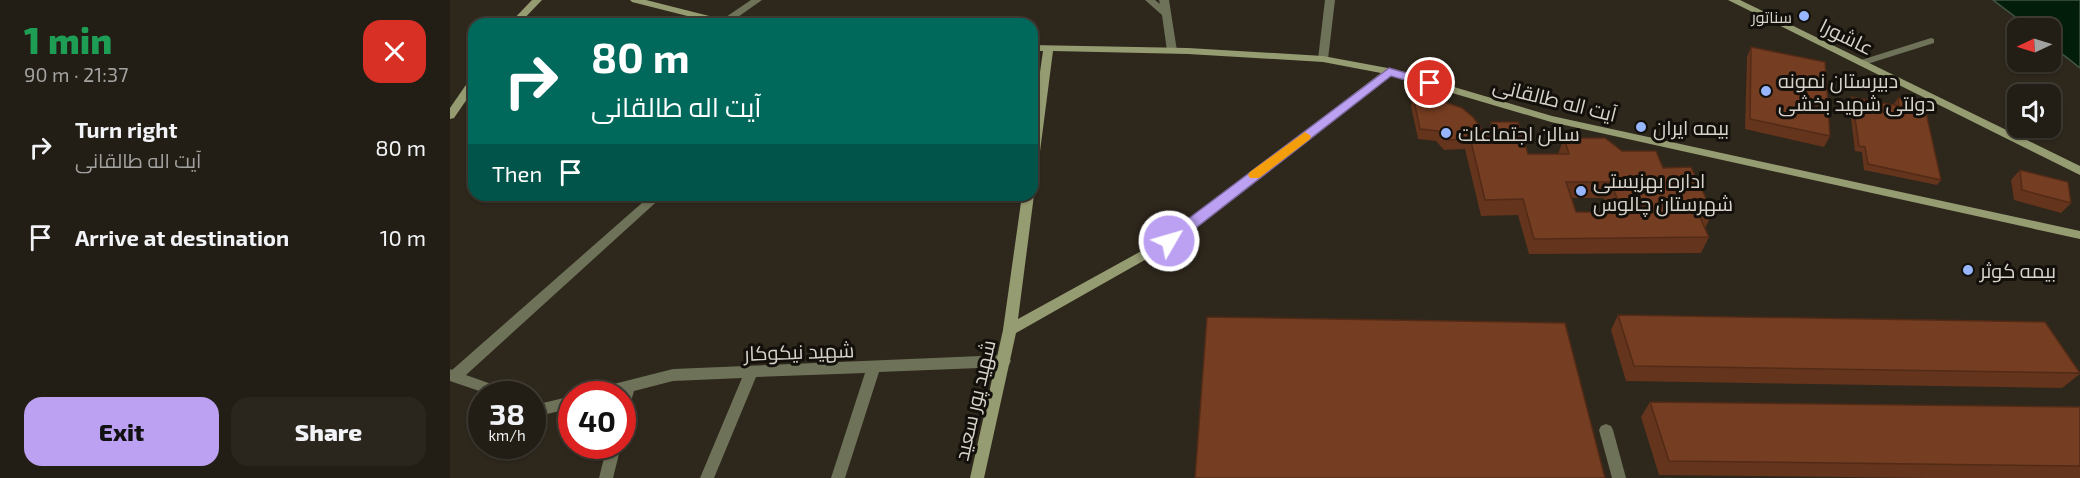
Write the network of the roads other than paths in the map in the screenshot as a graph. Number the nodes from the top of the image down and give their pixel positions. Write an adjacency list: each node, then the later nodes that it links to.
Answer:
1 (537, 0): 9 (street)
2 (635, 0): 10 (street)
3 (757, 0): 11 (street)
4 (1150, 0): 8 (street)
5 (1164, 0): 8 (street)
6 (1330, 0): 16 (street)
7 (1733, 0): 17 (street, عاشورا)
8 (1167, 15): 15 (street)
9 (520, 18)
10 (707, 18)
11 (734, 18)
12 (1931, 41): 17 (street)
13 (1038, 48): 14 (street, آیت اله طالقانی)
14 (1048, 49): 15 (street, آیت اله طالقانی); 21 (street)
15 (1172, 51): 16 (street, آیت اله طالقانی)
16 (1323, 59): 18 (street, آیت اله طالقانی)
17 (1861, 63): 22 (street, عاشورا)
18 (1389, 71): 25 (street, آیت اله طالقانی); 26 (street, شهید پور سعید)
19 (468, 90): 20 (street)
20 (450, 116)
21 (1038, 122)
22 (2078, 170)
23 (651, 201): 30 (street)
24 (1027, 201): 26 (street, شهید پور سعید)
25 (2080, 233)
26 (1010, 330): 27 (street, شهید پور سعید)
27 (1004, 361): 28 (street, شهید نیکوکار); 38 (street, شهید پور سعید)
28 (874, 368): 29 (street, شهید نیکوکار); 37 (street)
29 (751, 372): 32 (street, شهید نیکوکار); 36 (street)
30 (452, 376): 31 (street)
31 (468, 382)
32 (636, 384)
33 (1606, 430): 39 (street)
34 (611, 459): 35 (street)
35 (606, 478)
36 (707, 478)
37 (838, 478)
38 (977, 478)
39 (1619, 478)

